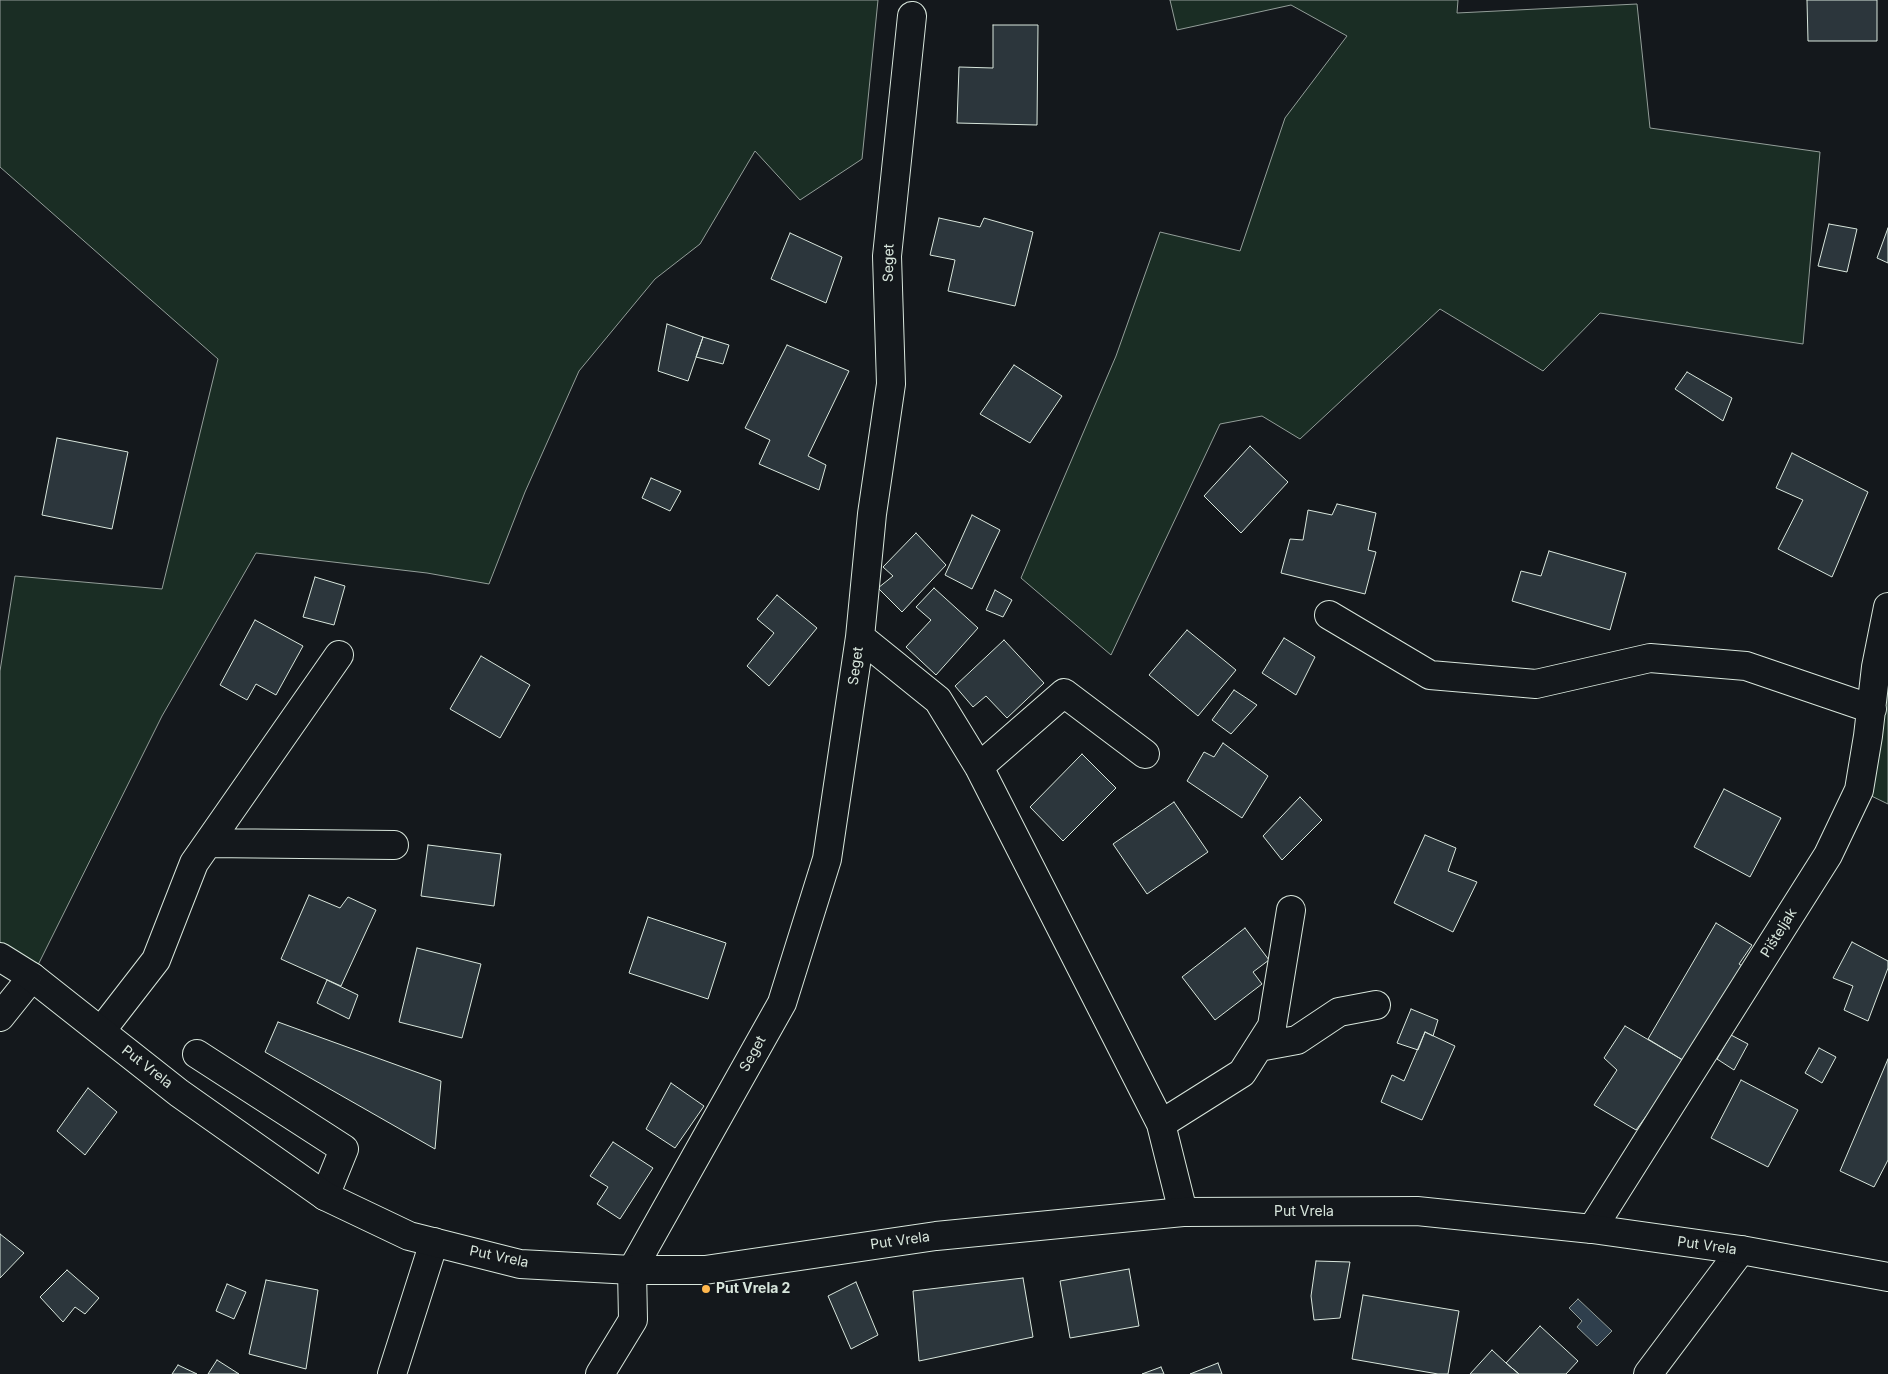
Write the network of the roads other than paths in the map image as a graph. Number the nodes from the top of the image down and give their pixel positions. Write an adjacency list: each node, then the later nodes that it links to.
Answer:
1 (912, 16): 4 (street, Seget)
2 (1888, 607): 6 (street, Pišteljak)
3 (1329, 616): 7 (street)
4 (860, 637): 9 (street); 26 (street, Seget)
5 (339, 655): 10 (street)
6 (1882, 668): 7 (street, Pišteljak)
7 (1872, 709): 23 (street, Pišteljak)
8 (1145, 754): 9 (street)
9 (980, 767): 20 (street)
10 (208, 843): 11 (street); 17 (street)
11 (394, 845)
12 (1291, 910): 18 (street)
13 (0, 957): 14 (street, Put Vrela)
14 (32, 977): 16 (street); 17 (street, Put Vrela)
15 (1376, 1005): 18 (street)
16 (0, 1017)
17 (101, 1031): 21 (street, Put Vrela)
18 (1259, 1047): 20 (street)
19 (197, 1054): 21 (street)
20 (1160, 1124): 22 (street)
21 (324, 1196): 24 (street, Put Vrela)
22 (1183, 1212): 23 (street, Put Vrela); 26 (street, Put Vrela)
23 (1592, 1228): 25 (street, Put Vrela)
24 (434, 1242): 26 (street, Put Vrela); 28 (street)
25 (1740, 1250): 27 (street, Put Vrela); 30 (street)
26 (632, 1270): 29 (street)
27 (1888, 1277)
28 (392, 1374)
29 (600, 1374)
30 (1648, 1374)

